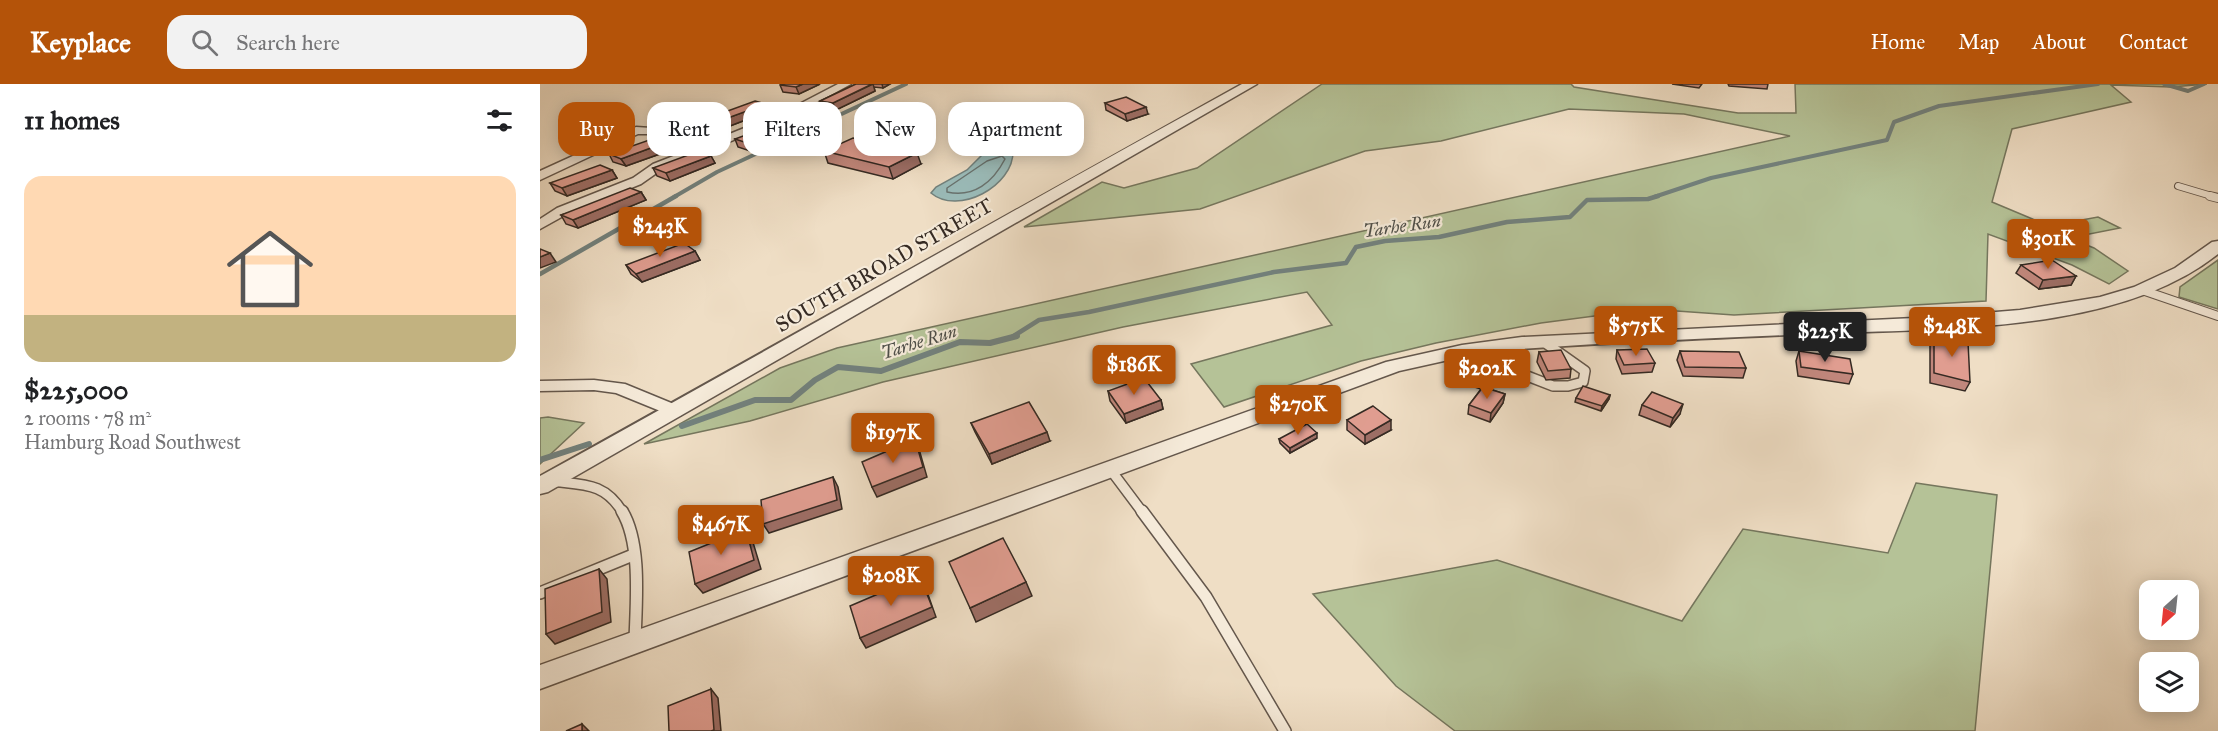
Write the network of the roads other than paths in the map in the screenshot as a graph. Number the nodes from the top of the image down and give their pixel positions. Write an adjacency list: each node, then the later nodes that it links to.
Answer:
1 (846, 84): 4 (street)
2 (1251, 84): 16 (street, SOUTH BROAD STREET)
3 (647, 130): 6 (street)
4 (731, 137)
5 (685, 156): 9 (street)
6 (540, 176)
7 (2178, 186): 8 (lane)
8 (2218, 198)
9 (540, 225)
10 (2218, 246): 11 (street)
11 (2142, 290): 12 (lane); 13 (street)
12 (2218, 316)
13 (1544, 342): 14 (street); 14 (lane)
14 (1462, 351): 17 (street)
15 (540, 386): 16 (street)
16 (675, 411): 18 (street, SOUTH BROAD STREET)
17 (1110, 468): 21 (street); 23 (lane)
18 (544, 483): 19 (lane)
19 (633, 555): 20 (lane); 21 (lane)
20 (540, 593)
21 (635, 642): 22 (street)
22 (540, 677)
23 (1285, 731)

